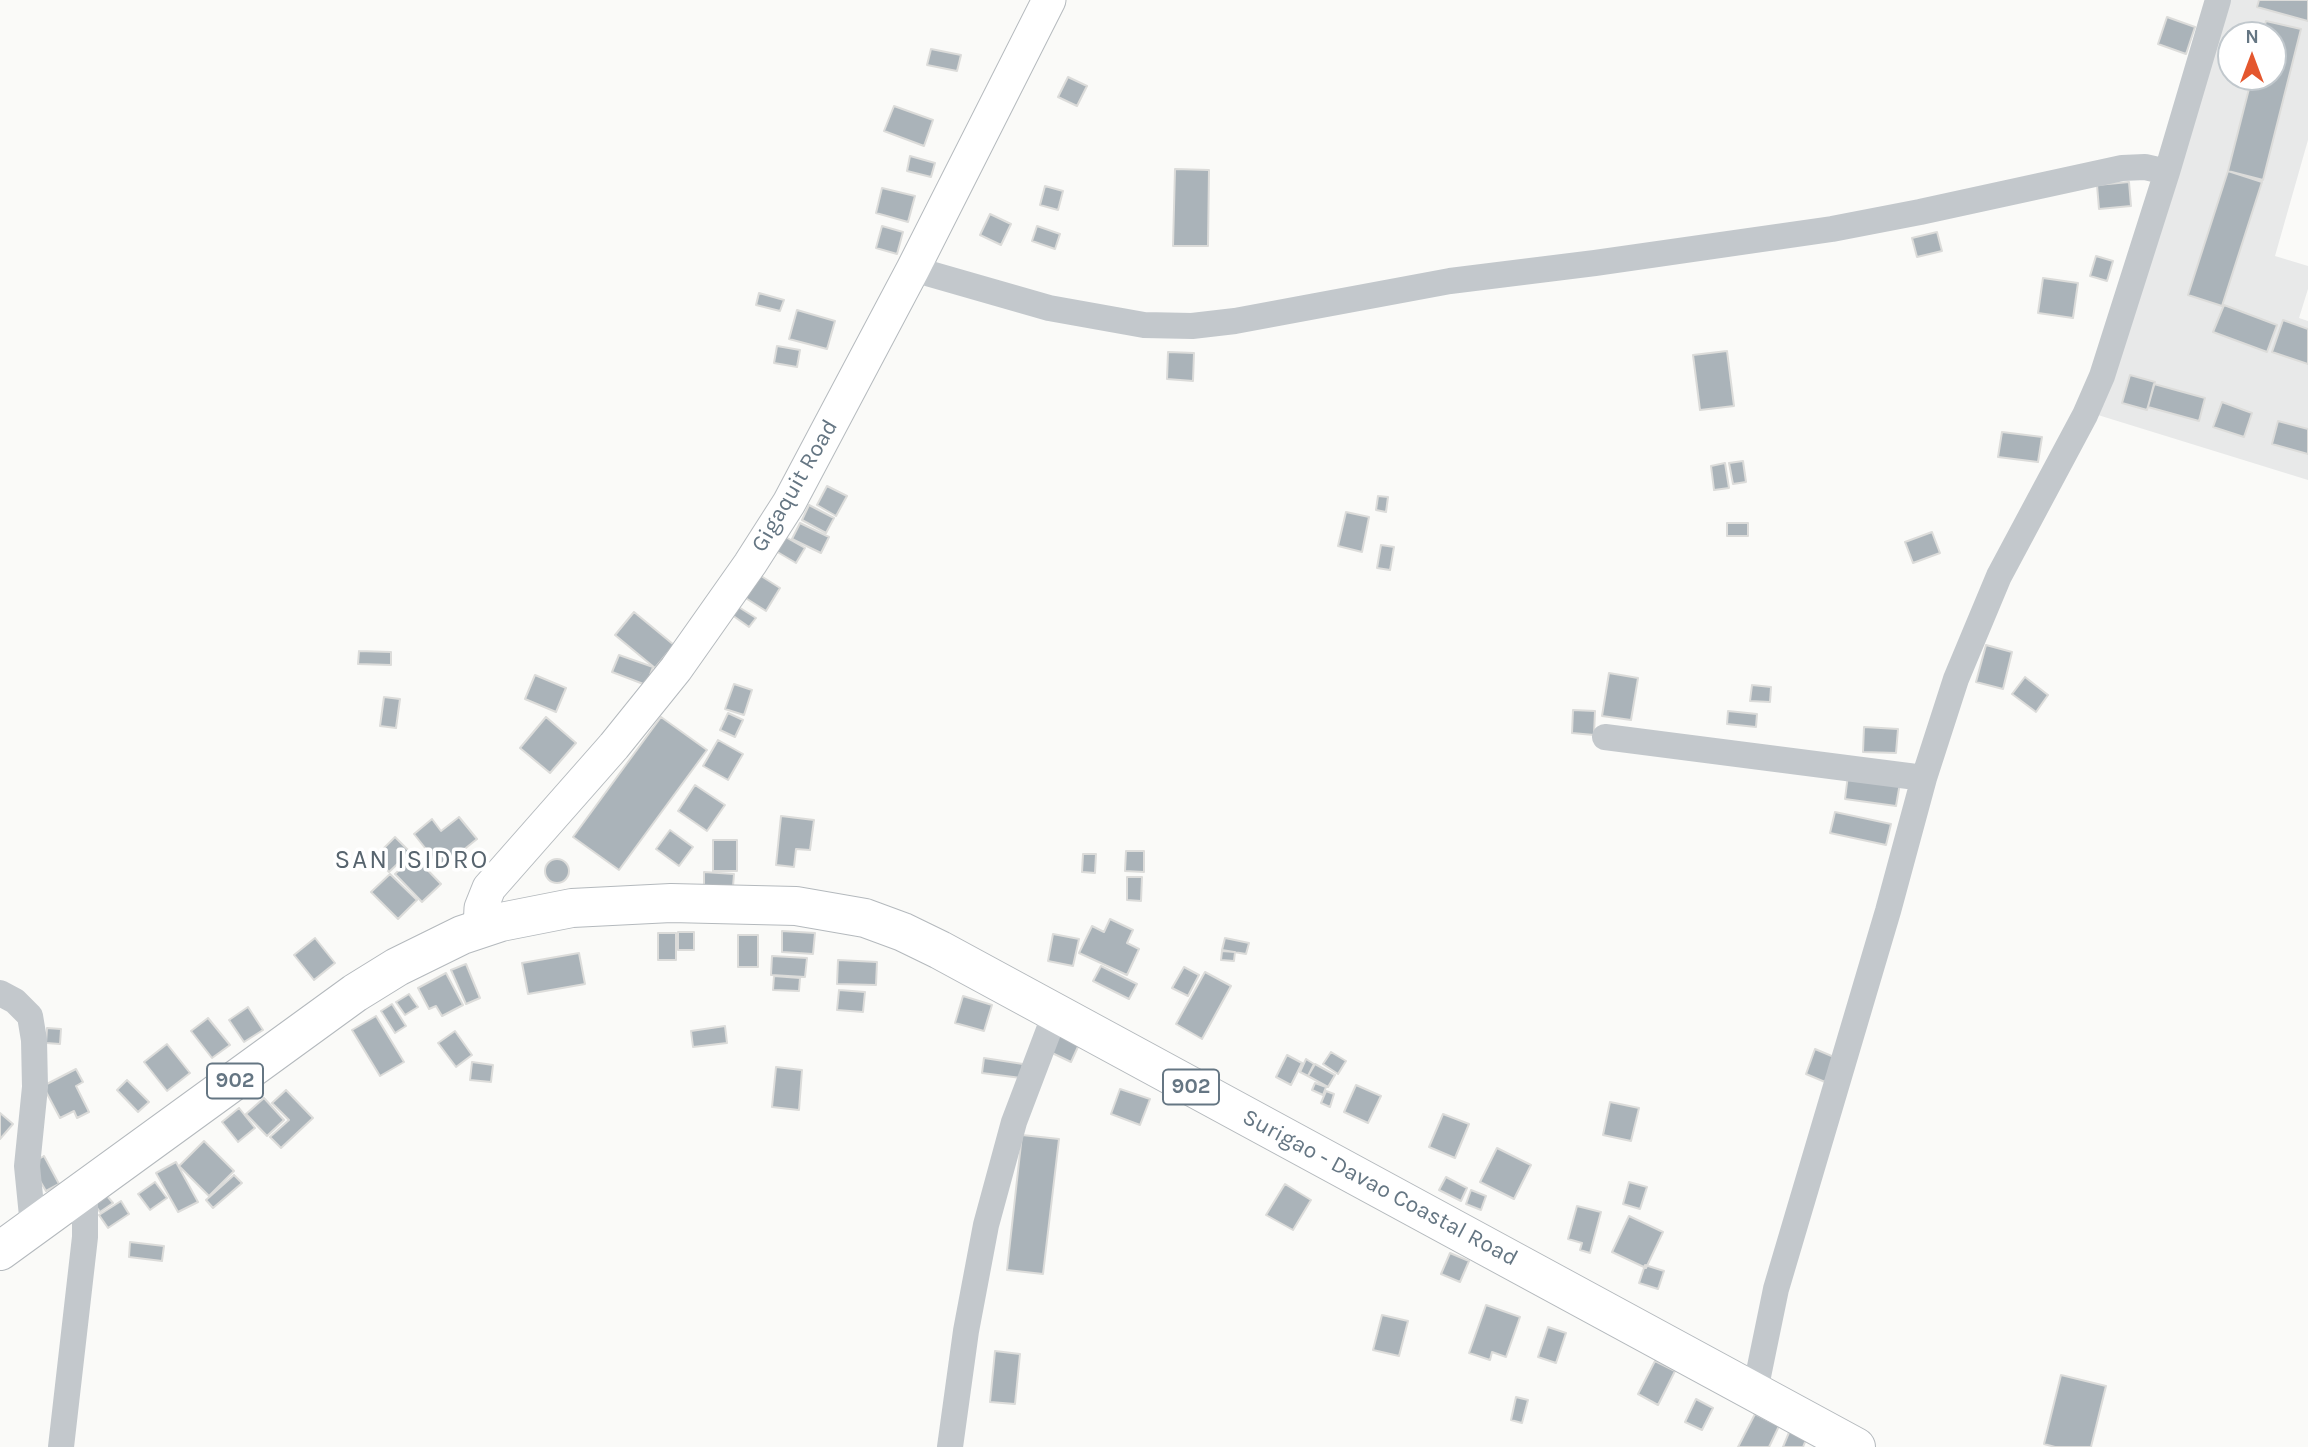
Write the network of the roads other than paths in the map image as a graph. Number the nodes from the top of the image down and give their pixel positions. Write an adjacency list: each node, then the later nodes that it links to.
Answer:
1 (1049, 0): 4 (main road, Gigaquit Road)
2 (2218, 0): 3 (street)
3 (2167, 172): 4 (street); 6 (street)
4 (913, 269): 7 (main road, Gigaquit Road)
5 (1605, 737): 6 (street)
6 (1924, 778): 13 (street)
7 (480, 928): 9 (highway, Surigao - Davao Coastal Road / 902); 10 (highway, Surigao - Davao Coastal Road / 902)
8 (0, 993): 11 (street)
9 (1055, 1014): 13 (highway, Surigao - Davao Coastal Road / 902); 15 (street)
10 (85, 1189): 11 (highway, Surigao - Davao Coastal Road / 902); 14 (street)
11 (33, 1226): 12 (highway, Surigao - Davao Coastal Road / 902)
12 (0, 1251)
13 (1755, 1391): 16 (highway, Surigao - Davao Coastal Road / 902)
14 (61, 1447)
15 (950, 1447)
16 (1856, 1447)

